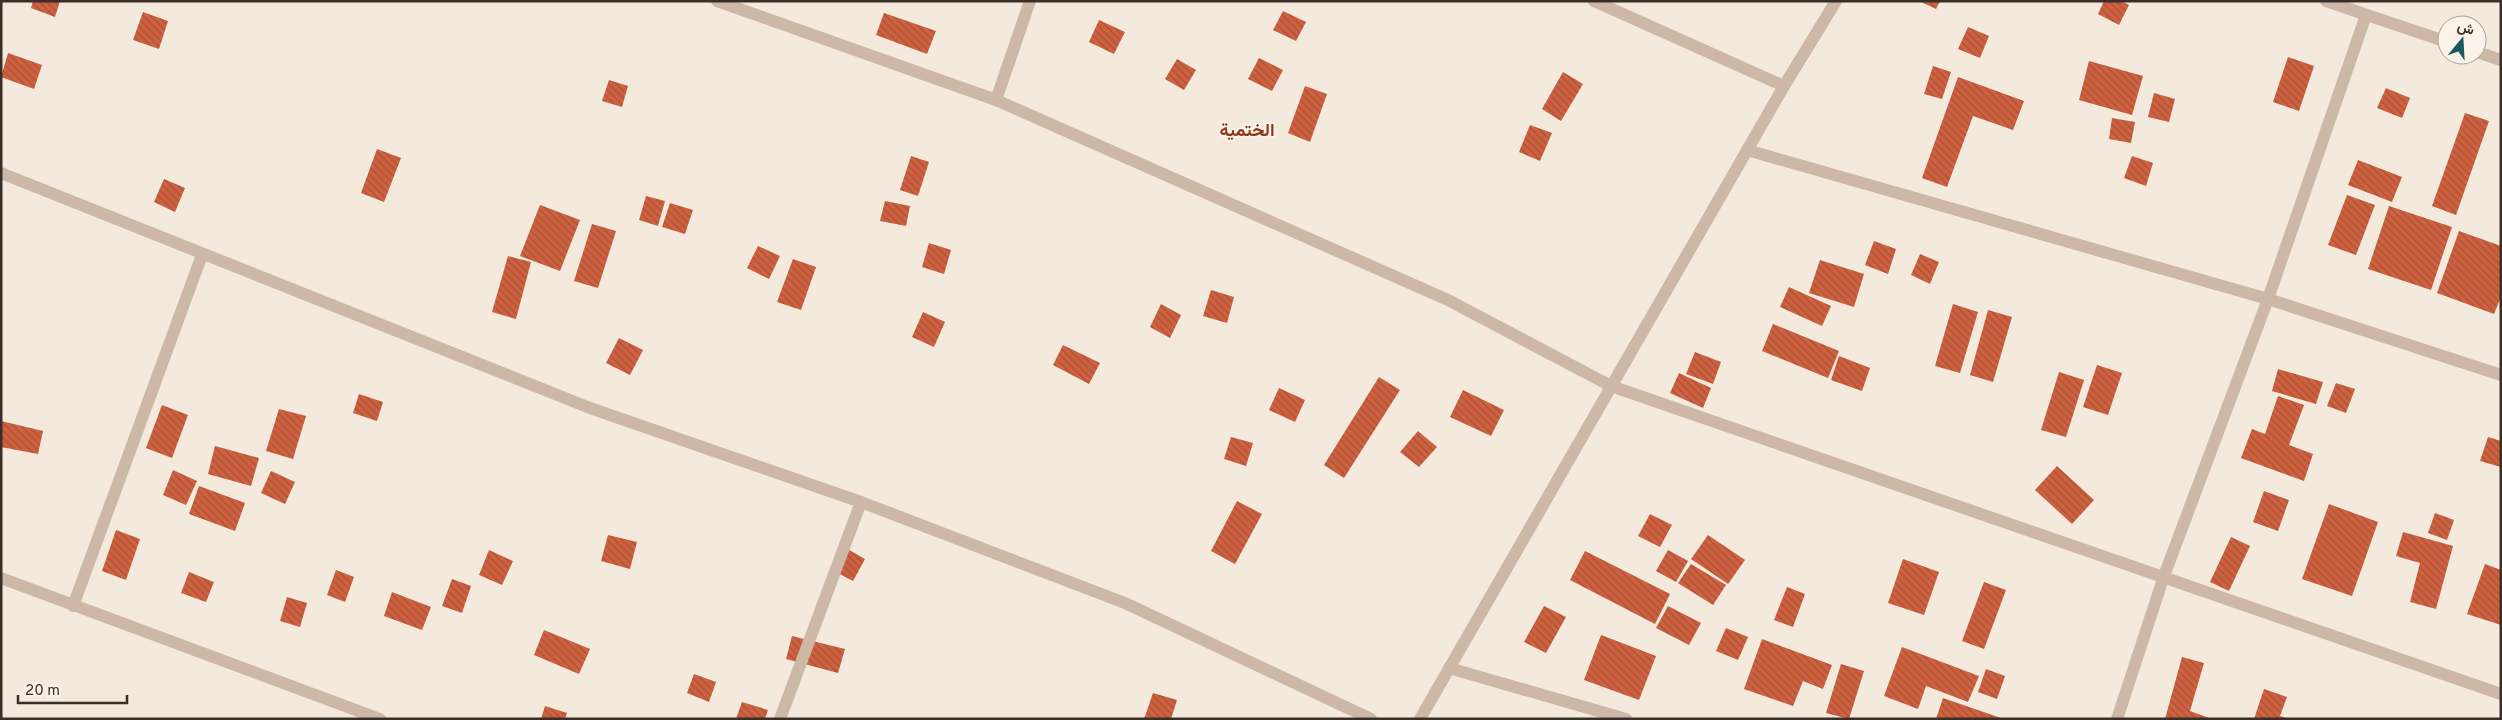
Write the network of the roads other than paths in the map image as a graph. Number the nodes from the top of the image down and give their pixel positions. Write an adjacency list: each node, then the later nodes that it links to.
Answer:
1 (717, 1): 11 (street)
2 (1030, 1): 11 (street)
3 (1594, 1): 10 (street)
4 (1836, 1): 10 (street)
5 (2326, 1): 6 (street)
6 (2366, 15): 7 (street); 15 (street)
7 (2437, 39)
8 (2487, 55): 9 (street)
9 (2501, 60)
10 (1784, 86): 12 (street)
11 (996, 100): 17 (street)
12 (1747, 150): 15 (street); 17 (street)
13 (1, 172): 14 (street)
14 (202, 254): 18 (street); 21 (street)
15 (2268, 299): 16 (street); 19 (street)
16 (2501, 375)
17 (1611, 386): 19 (street); 22 (street)
18 (861, 502): 25 (street); 26 (street)
19 (2164, 576): 23 (street); 29 (street)
20 (1, 578): 21 (street)
21 (73, 606): 24 (street)
22 (1449, 668): 27 (street); 28 (street)
23 (2501, 694)
24 (380, 719)
25 (780, 719)
26 (1371, 719)
27 (1420, 719)
28 (1626, 719)
29 (2117, 719)

